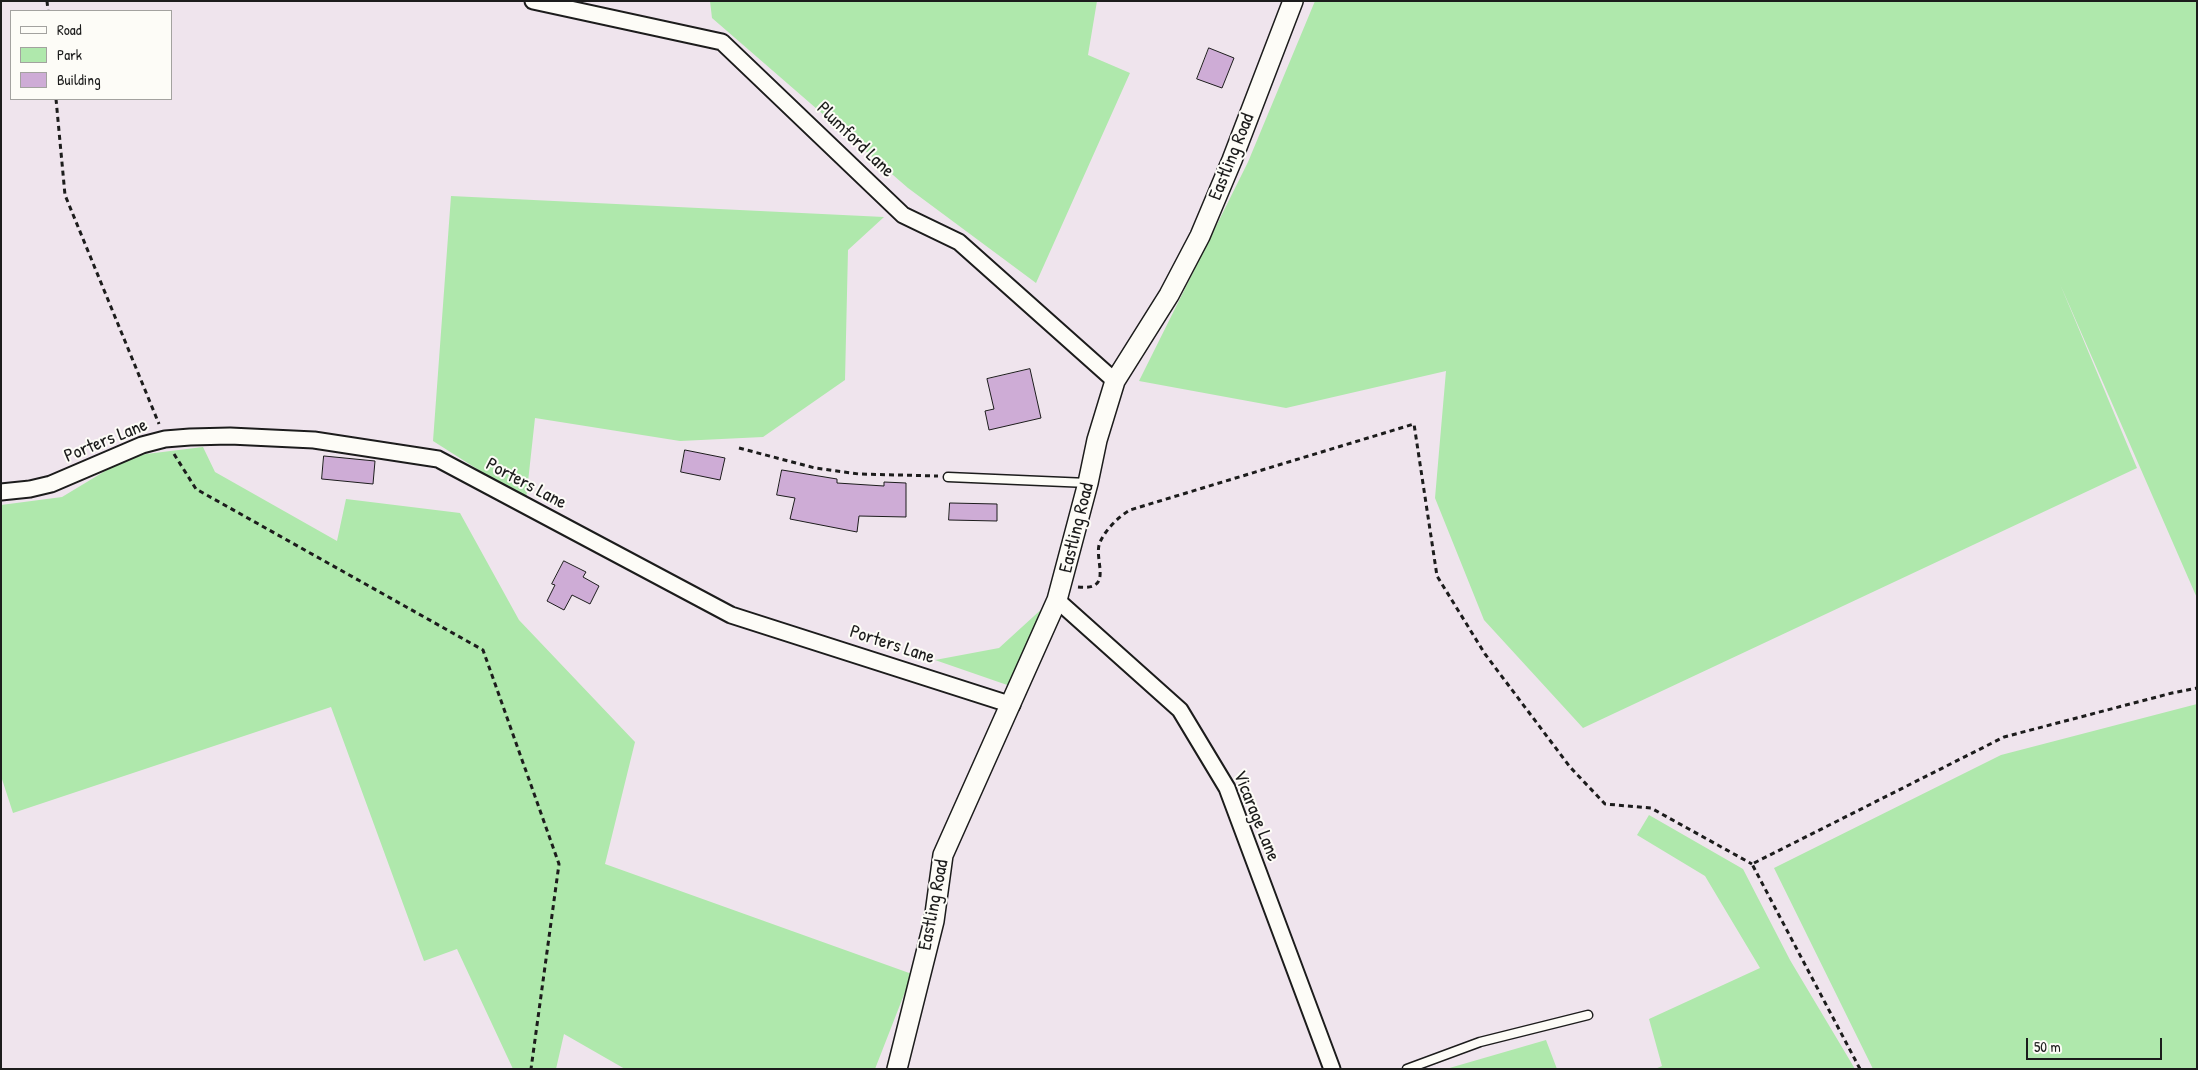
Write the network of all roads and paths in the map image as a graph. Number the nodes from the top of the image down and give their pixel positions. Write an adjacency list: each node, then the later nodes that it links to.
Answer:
1 (533, 1): 5 (street, Plumford Lane)
2 (1293, 1): 5 (street, Eastling Road)
3 (56, 100): 6 (path)
4 (1042, 322): 5 (street)
5 (1115, 381): 9 (street, Eastling Road)
6 (165, 440): 10 (street, Porters Lane); 13 (street, Porters Lane); 16 (path)
7 (739, 448): 8 (path)
8 (948, 477): 9 (lane)
9 (1088, 483): 11 (street, Eastling Road)
10 (1, 492)
11 (1060, 593): 13 (street, Eastling Road); 14 (path); 18 (street, Vicarage Lane)
12 (2197, 688): 14 (path)
13 (1012, 705): 17 (street, Eastling Road)
14 (1752, 864): 20 (path)
15 (1588, 1015): 19 (lane)
16 (531, 1069)
17 (897, 1069)
18 (1332, 1069)
19 (1407, 1069)
20 (1860, 1069)

